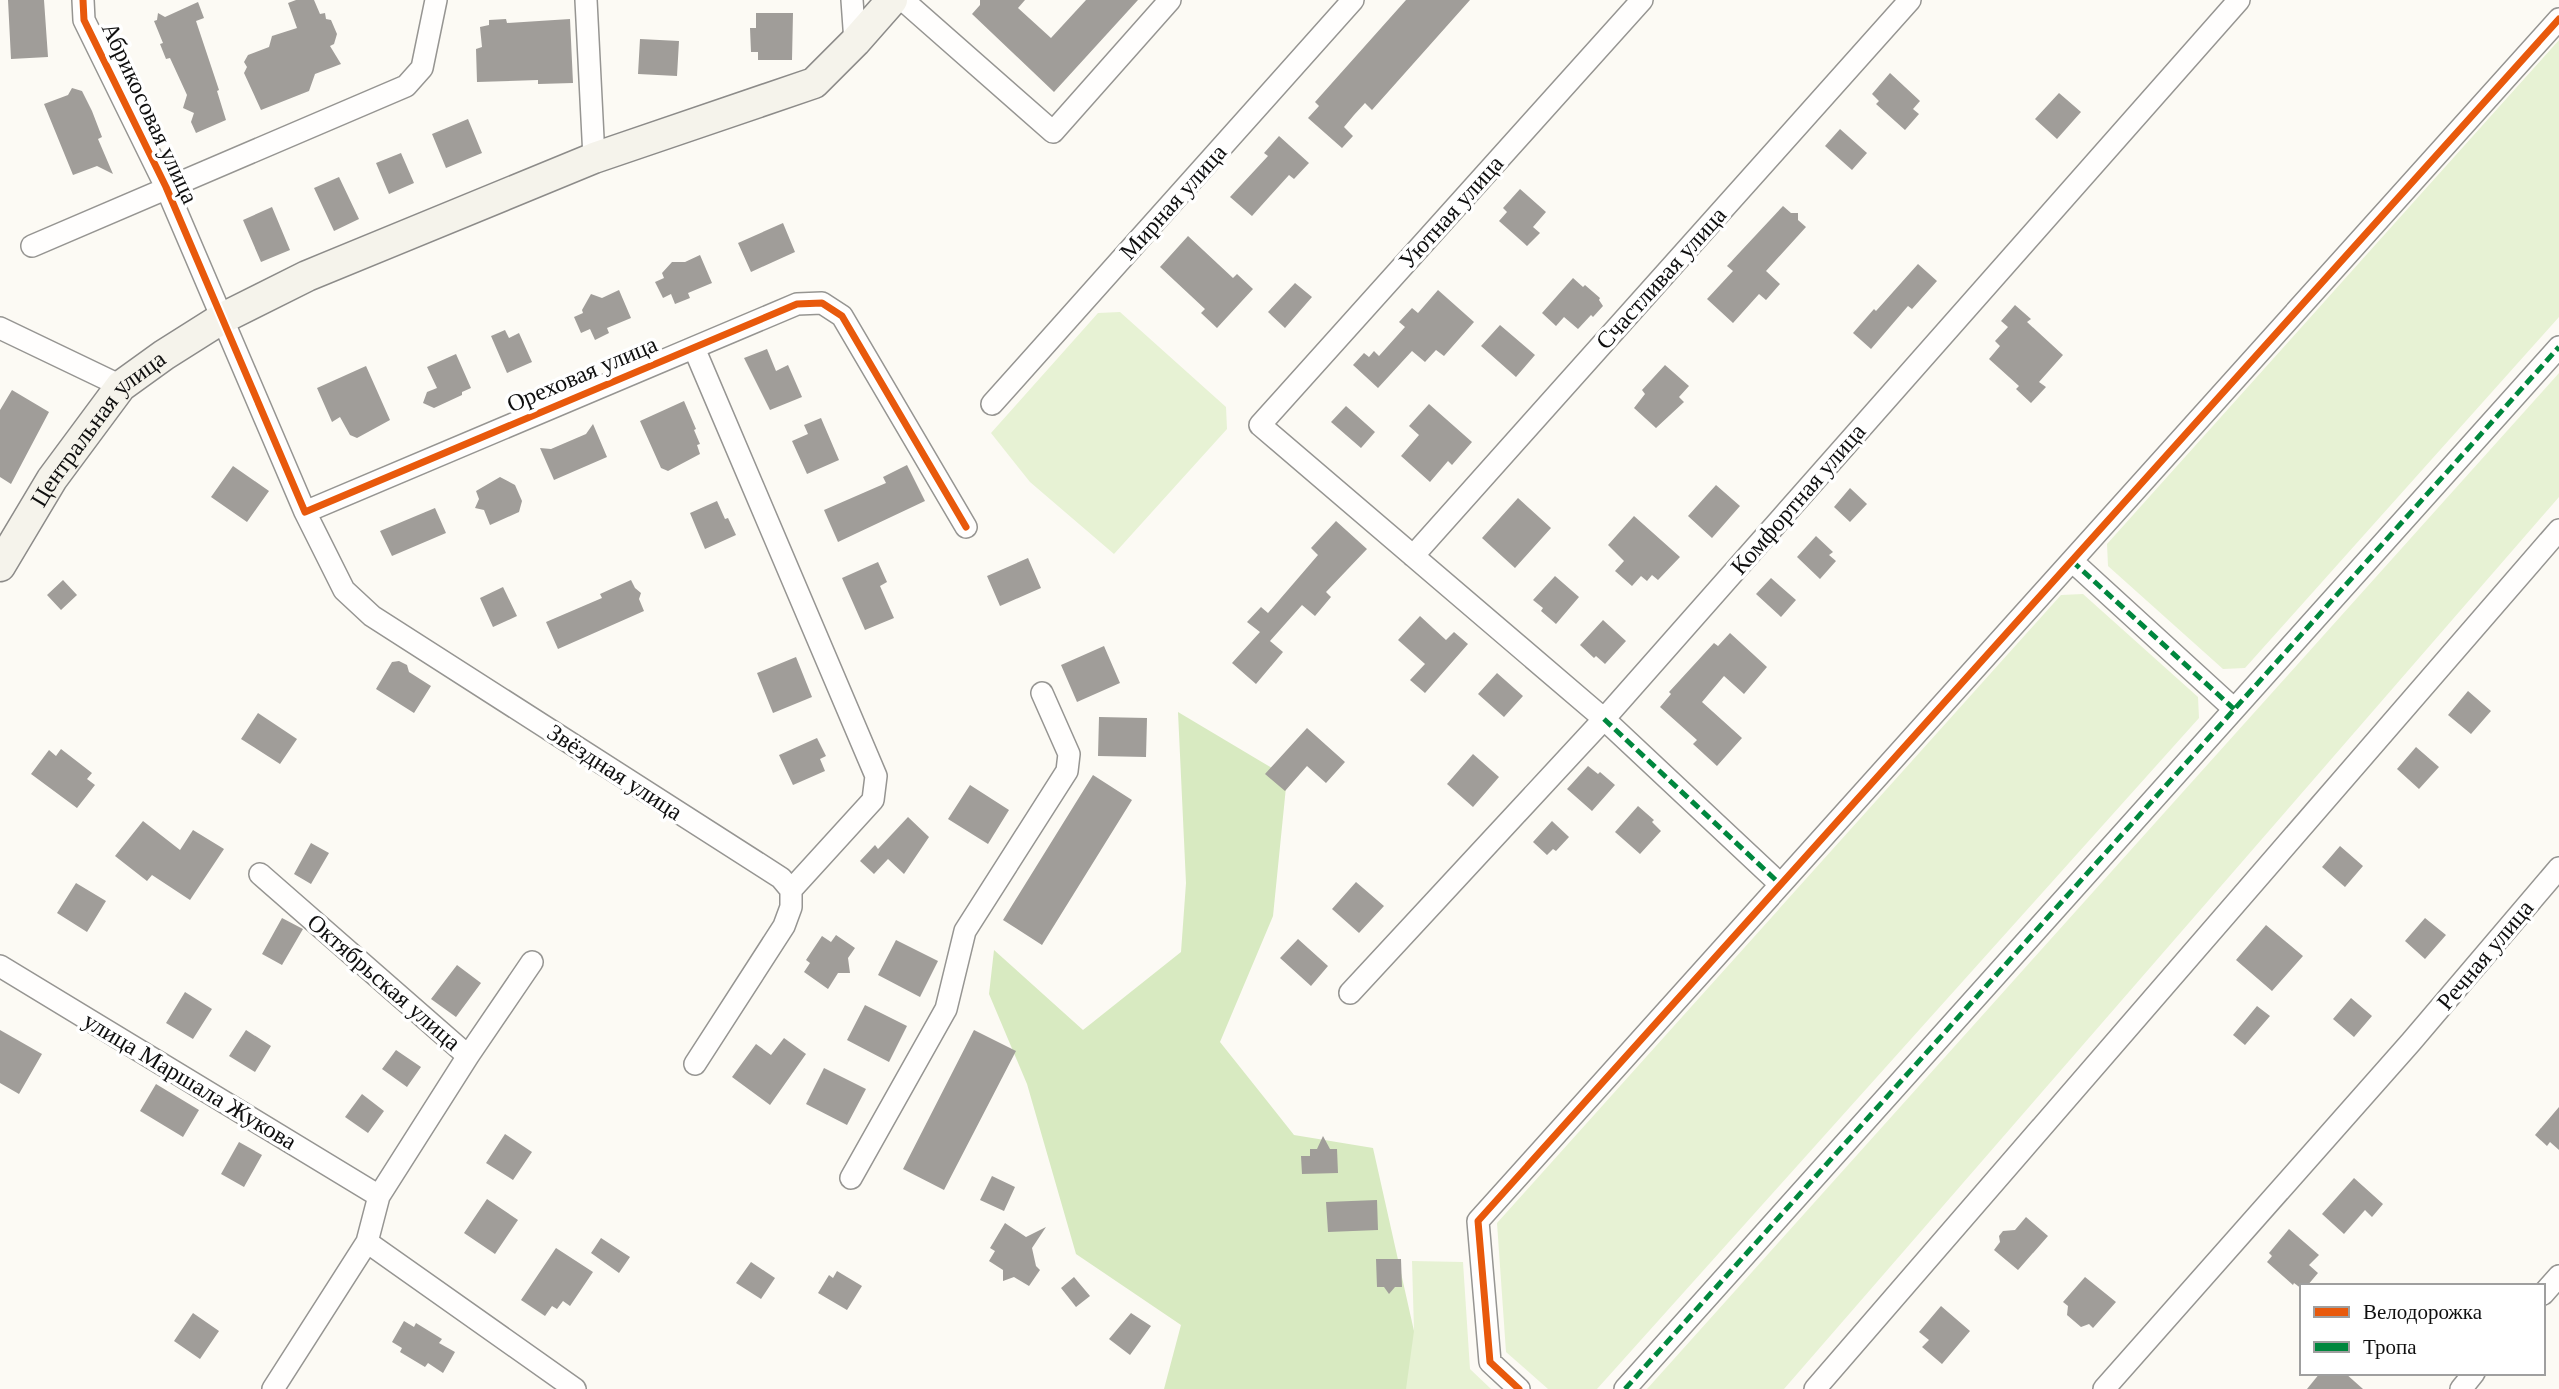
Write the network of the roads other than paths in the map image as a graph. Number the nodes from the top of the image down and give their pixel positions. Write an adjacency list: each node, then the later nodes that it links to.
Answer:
1 (83, 0): 15 (street, Абрикосовая улица)
2 (436, 0): 15 (street, Абрикосовая улица)
3 (586, 0): 14 (street)
4 (852, 0): 13 (street)
5 (892, 0): 13 (street, Центральная улица)
6 (904, 0): 7 (street)
7 (1170, 0)
8 (1353, 0): 22 (street, Мирная улица)
9 (1642, 0): 26 (street, Уютная улица)
10 (1909, 0): 26 (street, Счастливая улица)
11 (2239, 0): 31 (street, Комфортная улица)
12 (2559, 19): 27 (street)
13 (855, 42): 14 (street, Центральная улица)
14 (594, 158): 17 (street, Центральная улица)
15 (166, 187): 16 (street, Абрикосовая улица); 17 (street, Абрикосовая улица)
16 (32, 246)
17 (221, 319): 21 (street, Центральная улица); 23 (street)
18 (0, 328): 21 (street)
19 (2559, 346): 30 (street)
20 (694, 348): 23 (street, Ореховая улица); 24 (street, Ореховая улица); 35 (street)
21 (121, 386): 28 (street, Центральная улица)
22 (992, 404)
23 (305, 512): 35 (street, Звёздная улица)
24 (966, 527)
25 (2555, 534): 51 (street)
26 (1413, 556): 31 (street)
27 (2072, 561): 30 (street); 34 (street)
28 (0, 566)
29 (1042, 692): 41 (street)
30 (2234, 709): 50 (street)
31 (1604, 719): 34 (street); 38 (street, Комфортная улица)
32 (2559, 868): 52 (street, Речная улица)
33 (260, 874): 39 (street, Октябрьская улица)
34 (1780, 884): 49 (street)
35 (791, 890): 40 (street)
36 (532, 962): 39 (street)
37 (0, 967): 42 (street, улица Маршала Жукова)
38 (1350, 993)
39 (468, 1056): 42 (street, Октябрьская улица)
40 (695, 1064)
41 (851, 1178)
42 (379, 1196): 43 (street, Октябрьская улица)
43 (366, 1242): 47 (street, Октябрьская улица); 48 (street)
44 (2559, 1276): 45 (street)
45 (2545, 1292)
46 (2472, 1375): 53 (street)
47 (273, 1389)
48 (575, 1389)
49 (1519, 1389)
50 (1625, 1389)
51 (1815, 1389)
52 (2104, 1389)
53 (2461, 1389)

